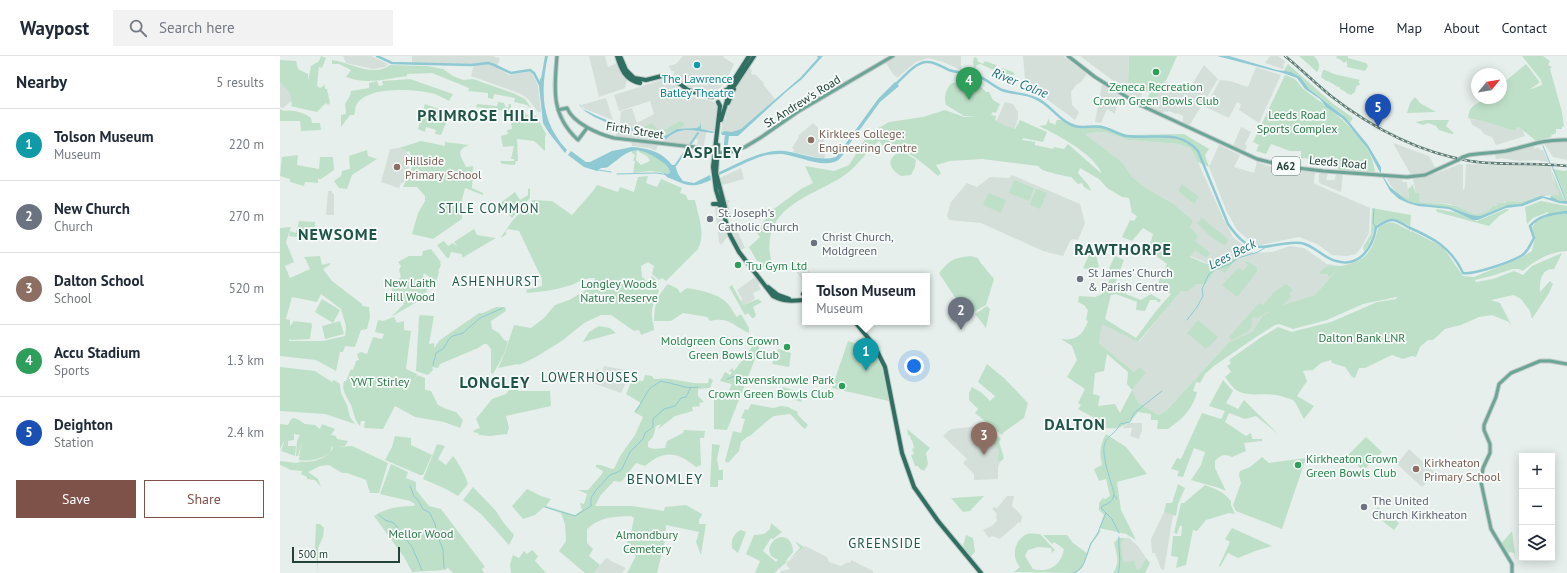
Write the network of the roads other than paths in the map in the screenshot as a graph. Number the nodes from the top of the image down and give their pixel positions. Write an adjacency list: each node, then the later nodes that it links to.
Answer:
1 (557, 56): 13 (main road)
2 (618, 56): 9 (highway); 11 (highway)
3 (754, 56): 6 (highway)
4 (893, 56): 17 (main road, St Andrew's Road)
5 (1067, 56): 15 (main road, Leeds Road / A62, bridge)
6 (750, 57): 7 (highway); 8 (highway)
7 (735, 84): 10 (highway); 12 (highway)
8 (722, 92): 9 (highway); 10 (highway)
9 (717, 95): 11 (highway)
10 (727, 99): 11 (highway); 12 (highway)
11 (718, 102): 16 (highway)
12 (726, 107): 16 (highway)
13 (558, 110): 14 (main road, Firth Street); 14 (main road)
14 (587, 128): 16 (main road, Firth Street)
15 (1567, 140)
16 (716, 151): 17 (main road); 18 (highway); 19 (highway)
17 (724, 154): 18 (highway)
18 (717, 158): 19 (highway)
19 (714, 173): 20 (highway)
20 (715, 179): 21 (highway); 22 (highway)
21 (719, 187): 22 (highway); 25 (highway)
22 (719, 199): 24 (highway)
23 (713, 204): 24 (highway)
24 (721, 206): 25 (highway)
25 (741, 254): 26 (highway)
26 (764, 284): 27 (highway); 27 (highway)
27 (778, 296): 28 (highway); 29 (highway)
28 (802, 297)
29 (802, 298)
30 (858, 325): 32 (highway)
31 (1567, 364): 33 (main road)
32 (981, 573)
33 (1512, 573)

